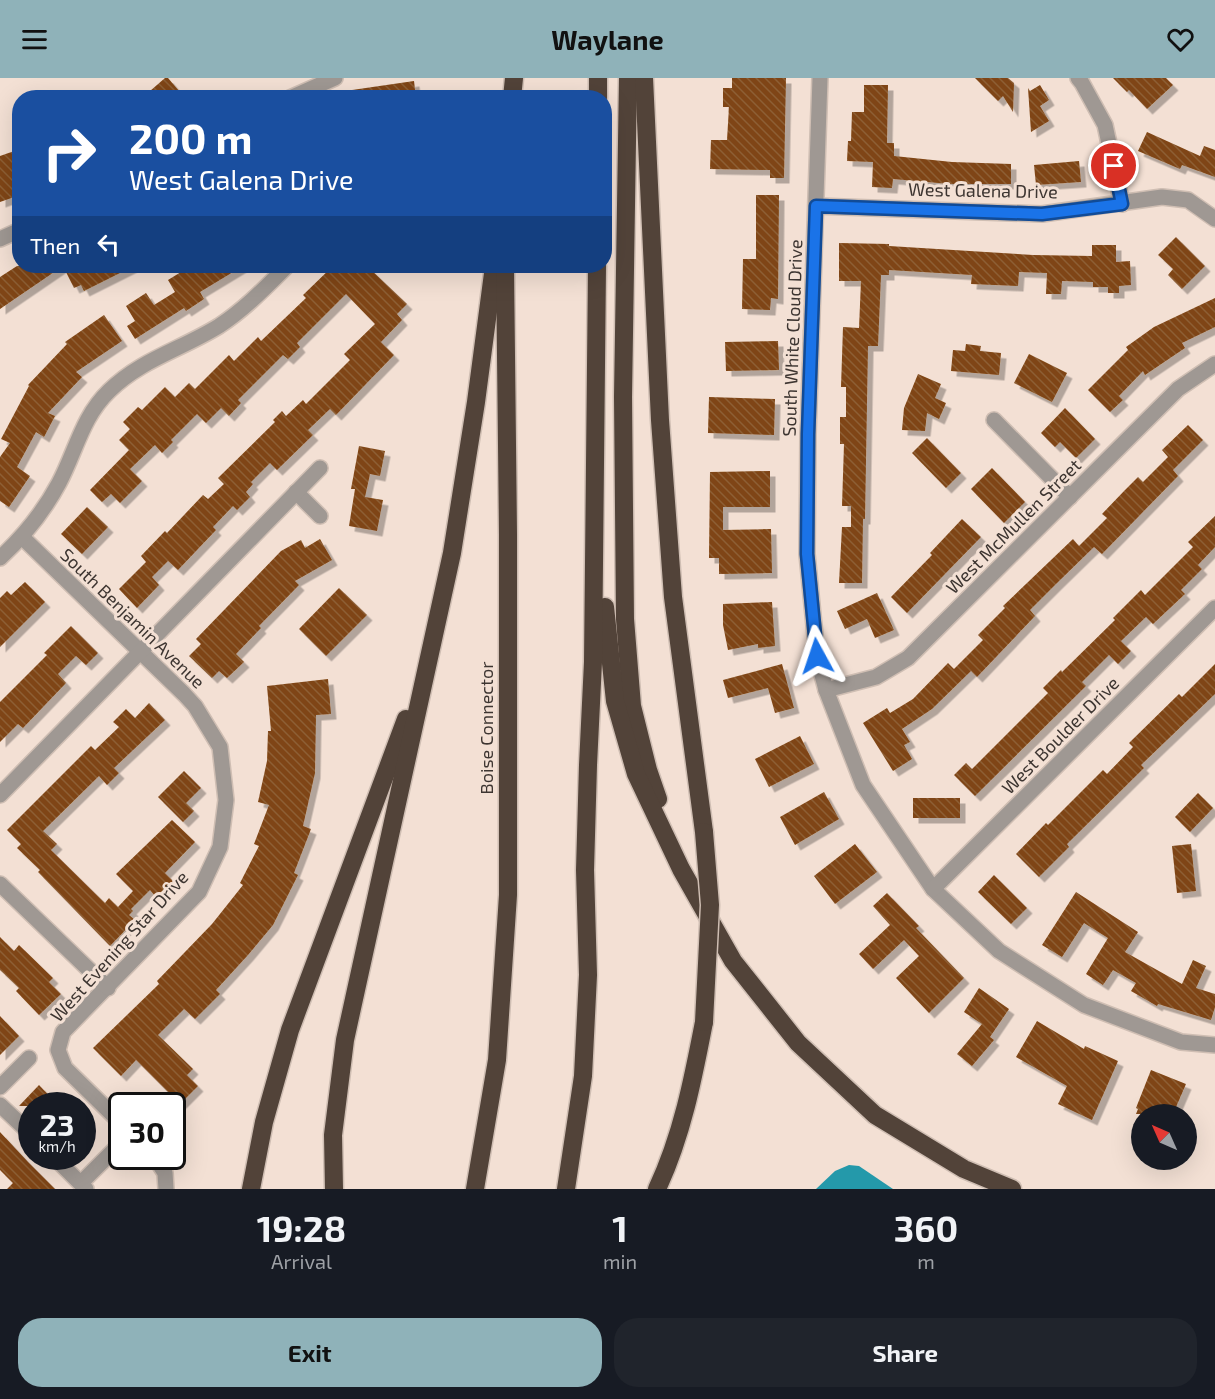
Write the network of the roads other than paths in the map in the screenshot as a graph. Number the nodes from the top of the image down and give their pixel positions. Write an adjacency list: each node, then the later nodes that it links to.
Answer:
1 (335, 78): 6 (street)
2 (628, 78): 29 (highway)
3 (644, 78): 48 (highway, bridge)
4 (820, 78): 8 (street, South White Cloud Drive)
5 (1078, 78): 7 (street)
6 (320, 90)
7 (1122, 204): 8 (street, West Galena Drive); 9 (street, West Galena Drive)
8 (816, 206): 26 (street, South White Cloud Drive)
9 (1215, 219)
10 (280, 273): 21 (street)
11 (493, 273): 25 (highway)
12 (505, 273): 46 (highway, Boise Connector)
13 (597, 273): 16 (highway)
14 (1215, 364): 19 (street, West McMullen Street)
15 (994, 420): 19 (street)
16 (595, 456): 29 (highway); 47 (highway)
17 (320, 468): 18 (street)
18 (296, 492): 20 (street); 24 (street)
19 (1070, 496): 26 (street, West McMullen Street)
20 (320, 516)
21 (22, 537): 22 (street); 24 (street, South Benjamin Avenue)
22 (0, 558)
23 (1215, 608): 31 (street, West Boulder Drive)
24 (141, 651): 27 (street); 28 (street, South Benjamin Avenue)
25 (430, 656): 44 (highway); 45 (highway)
26 (826, 690): 31 (street, South White Cloud Drive)
27 (0, 795)
28 (225, 801): 32 (street, West Evening Star Drive)
29 (681, 869): 49 (highway)
30 (0, 884): 32 (street)
31 (933, 889): 33 (street, South White Cloud Drive)
32 (108, 988): 37 (street, West Evening Star Drive)
33 (1215, 1045)
34 (28, 1058): 35 (street)
35 (0, 1087)
36 (0, 1105): 38 (street)
37 (108, 1110)
38 (18, 1122)
39 (108, 1158): 42 (street)
40 (67, 1170): 42 (street)
41 (163, 1170): 43 (street)
42 (84, 1186)
43 (165, 1189)
44 (251, 1189)
45 (334, 1189)
46 (475, 1189)
47 (566, 1189)
48 (657, 1189)
49 (1012, 1189)

